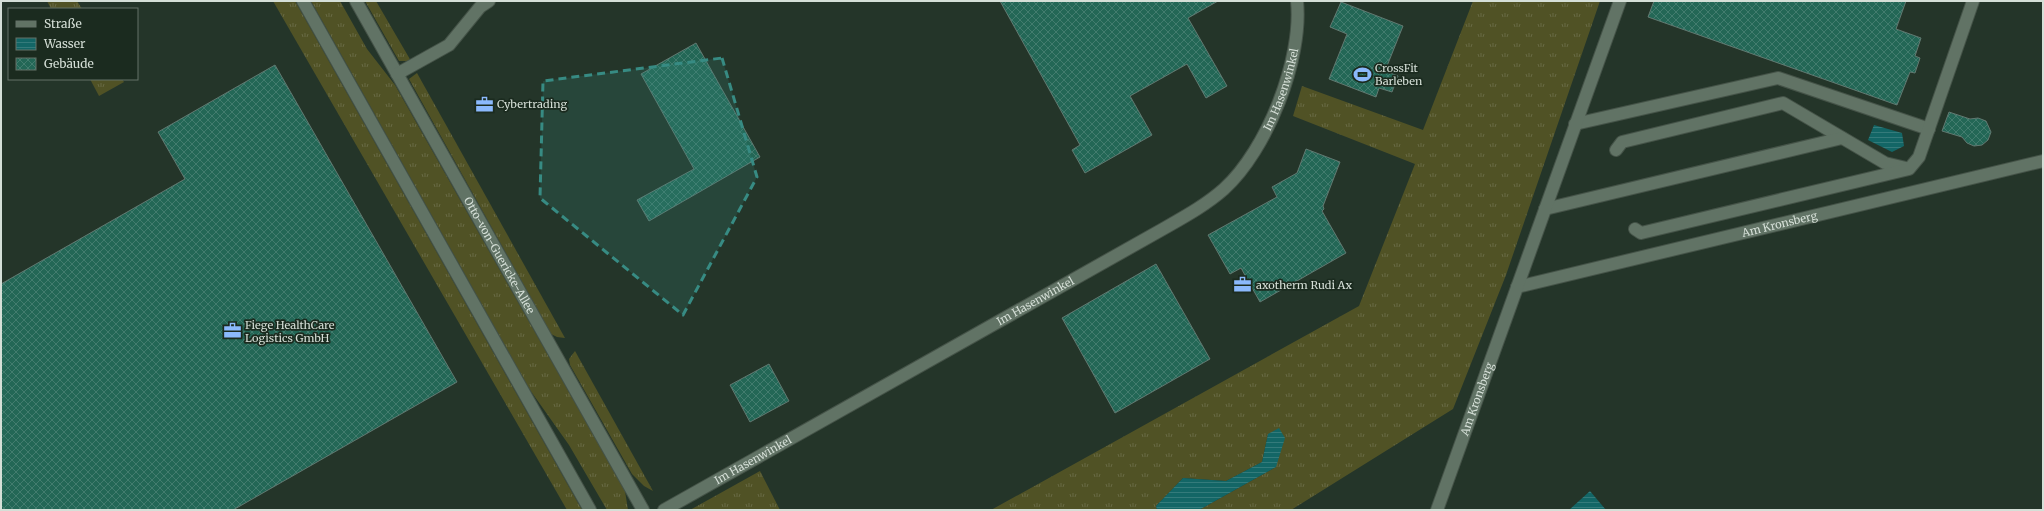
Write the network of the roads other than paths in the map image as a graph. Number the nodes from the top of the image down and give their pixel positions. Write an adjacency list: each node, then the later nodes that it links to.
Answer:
1 (303, 1): 17 (street)
2 (356, 1): 7 (street, Otto-von-Guericke-Allee)
3 (489, 1): 7 (street)
4 (1297, 1): 19 (street, Im Hasenwinkel)
5 (1620, 1): 8 (street, Am Kronsberg)
6 (1973, 1): 9 (street)
7 (398, 74): 18 (street, Otto-von-Guericke-Allee)
8 (1575, 124): 9 (street); 14 (street, Am Kronsberg)
9 (1929, 129): 13 (street)
10 (1842, 138): 11 (street); 13 (street); 14 (street)
11 (1616, 150)
12 (2043, 161): 16 (street, Am Kronsberg)
13 (1909, 169): 15 (street)
14 (1545, 209): 16 (street, Am Kronsberg)
15 (1635, 229)
16 (1517, 287): 20 (street, Am Kronsberg)
17 (590, 510)
18 (643, 510)
19 (664, 510)
20 (1437, 510)

